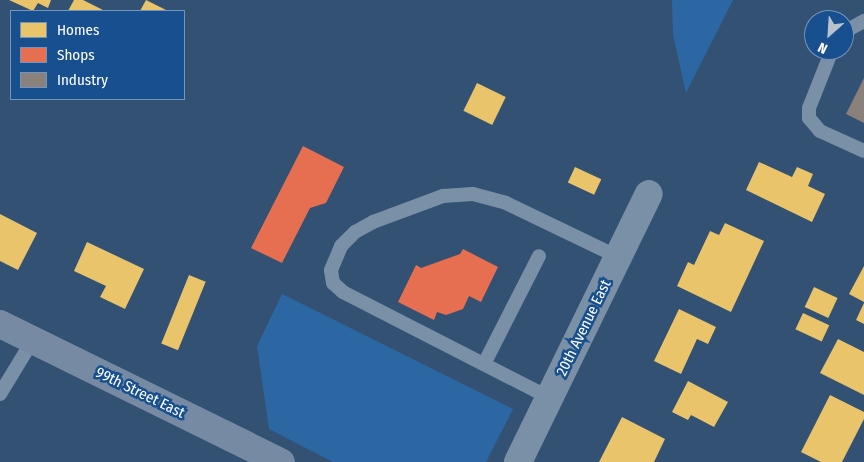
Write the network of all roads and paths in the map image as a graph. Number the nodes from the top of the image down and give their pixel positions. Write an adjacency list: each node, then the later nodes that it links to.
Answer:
1 (828, 60): 2 (lane)
2 (864, 152)
3 (649, 194): 5 (street, 20th Avenue East)
4 (538, 256): 8 (lane)
5 (618, 257): 8 (lane); 10 (street, 20th Avenue East)
6 (0, 324): 7 (street, 99th Street East)
7 (33, 340): 9 (lane); 11 (street, 99th Street East)
8 (484, 364): 10 (lane)
9 (0, 394)
10 (550, 398): 12 (street, 20th Avenue East)
11 (280, 462)
12 (518, 462)

